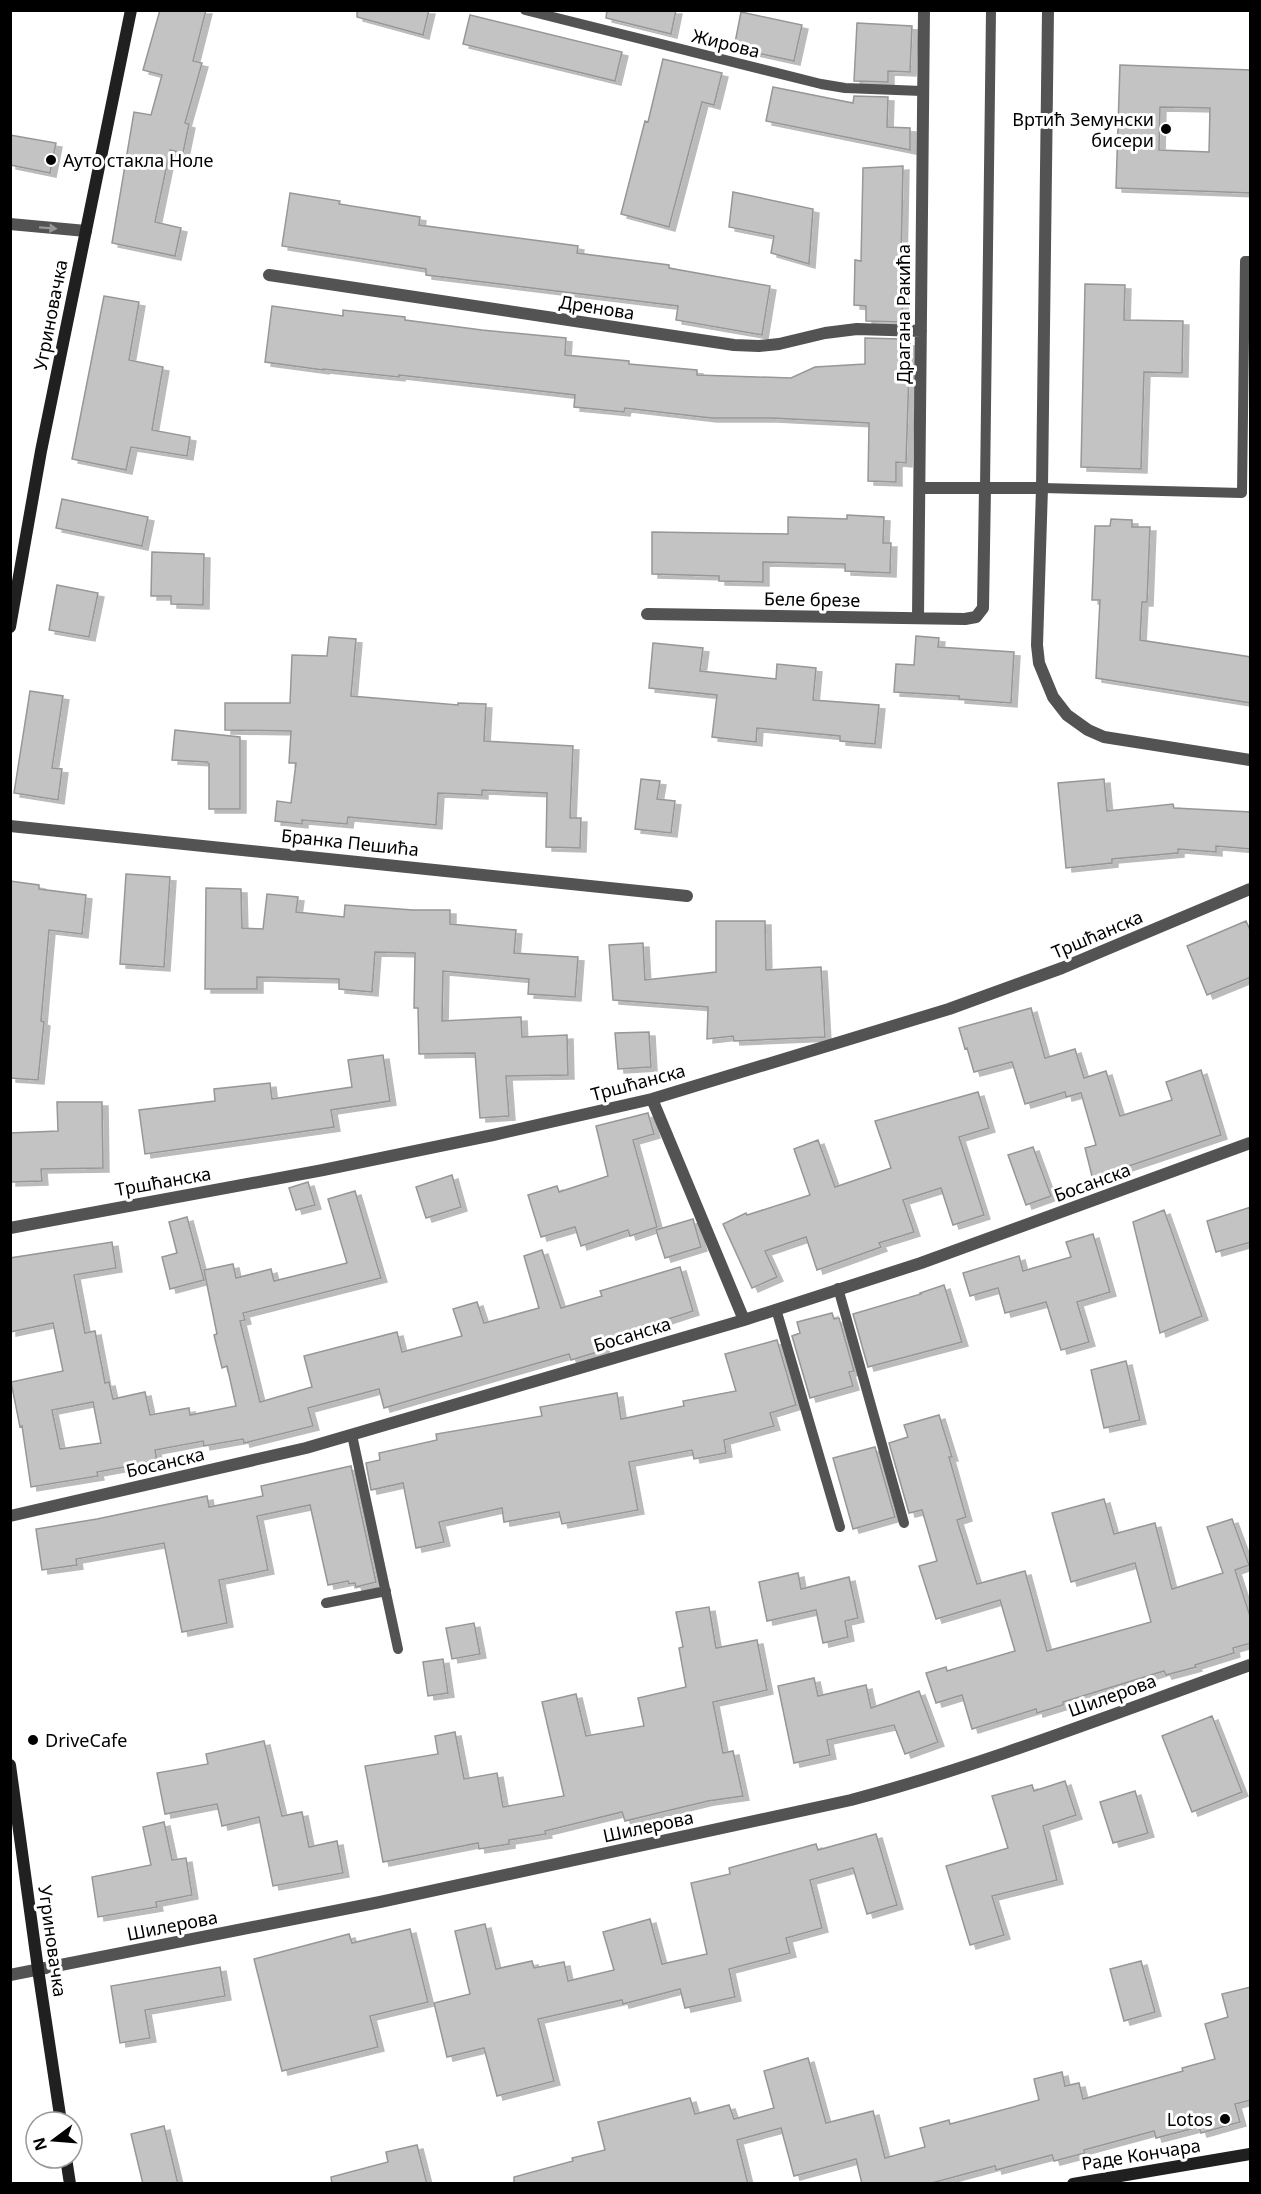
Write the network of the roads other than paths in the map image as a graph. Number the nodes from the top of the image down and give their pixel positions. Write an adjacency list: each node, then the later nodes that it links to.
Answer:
1 (131, 10): 8 (main road, Угриновачка)
2 (525, 10): 6 (lane, Жирова)
3 (924, 10): 6 (street, Драгана Ракића)
4 (991, 10): 13 (lane)
5 (1048, 10): 14 (street)
6 (922, 91): 11 (street, Драгана Ракића)
7 (10, 224): 8 (street, one-way to 8)
8 (86, 231): 17 (main road, Угриновачка)
9 (1251, 261): 14 (lane)
10 (268, 275): 11 (street, Дренова)
11 (921, 331): 12 (street, Драгана Ракића)
12 (920, 488): 13 (street); 16 (street, Драгана Ракића)
13 (985, 488): 14 (street); 16 (street, Беле брезе)
14 (1042, 488): 18 (street)
15 (647, 614): 16 (street, Беле брезе)
16 (918, 618)
17 (10, 627)
18 (1251, 760)
19 (10, 826): 21 (street, Бранка Пешића)
20 (1251, 889): 22 (street, Тршћанска)
21 (687, 896)
22 (652, 1099): 24 (street, Тршћанска); 27 (street)
23 (1251, 1143): 25 (street, Босанска)
24 (10, 1228)
25 (838, 1288): 26 (street, Босанска); 30 (lane)
26 (776, 1309): 27 (street, Босанска); 31 (lane)
27 (744, 1320): 28 (street, Босанска)
28 (352, 1435): 29 (street, Босанска); 32 (lane)
29 (10, 1516)
30 (904, 1523)
31 (840, 1527)
32 (386, 1591): 33 (lane); 34 (lane)
33 (326, 1603)
34 (398, 1649)
35 (1251, 1665): 37 (street, Шилерова)
36 (10, 1765): 37 (main road, Угриновачка)
37 (38, 1969): 38 (street, Шилерова); 39 (main road, Угриновачка)
38 (10, 1975)
39 (59, 2110)
40 (1251, 2154): 41 (main road, Раде Кончара)
41 (1073, 2184)

